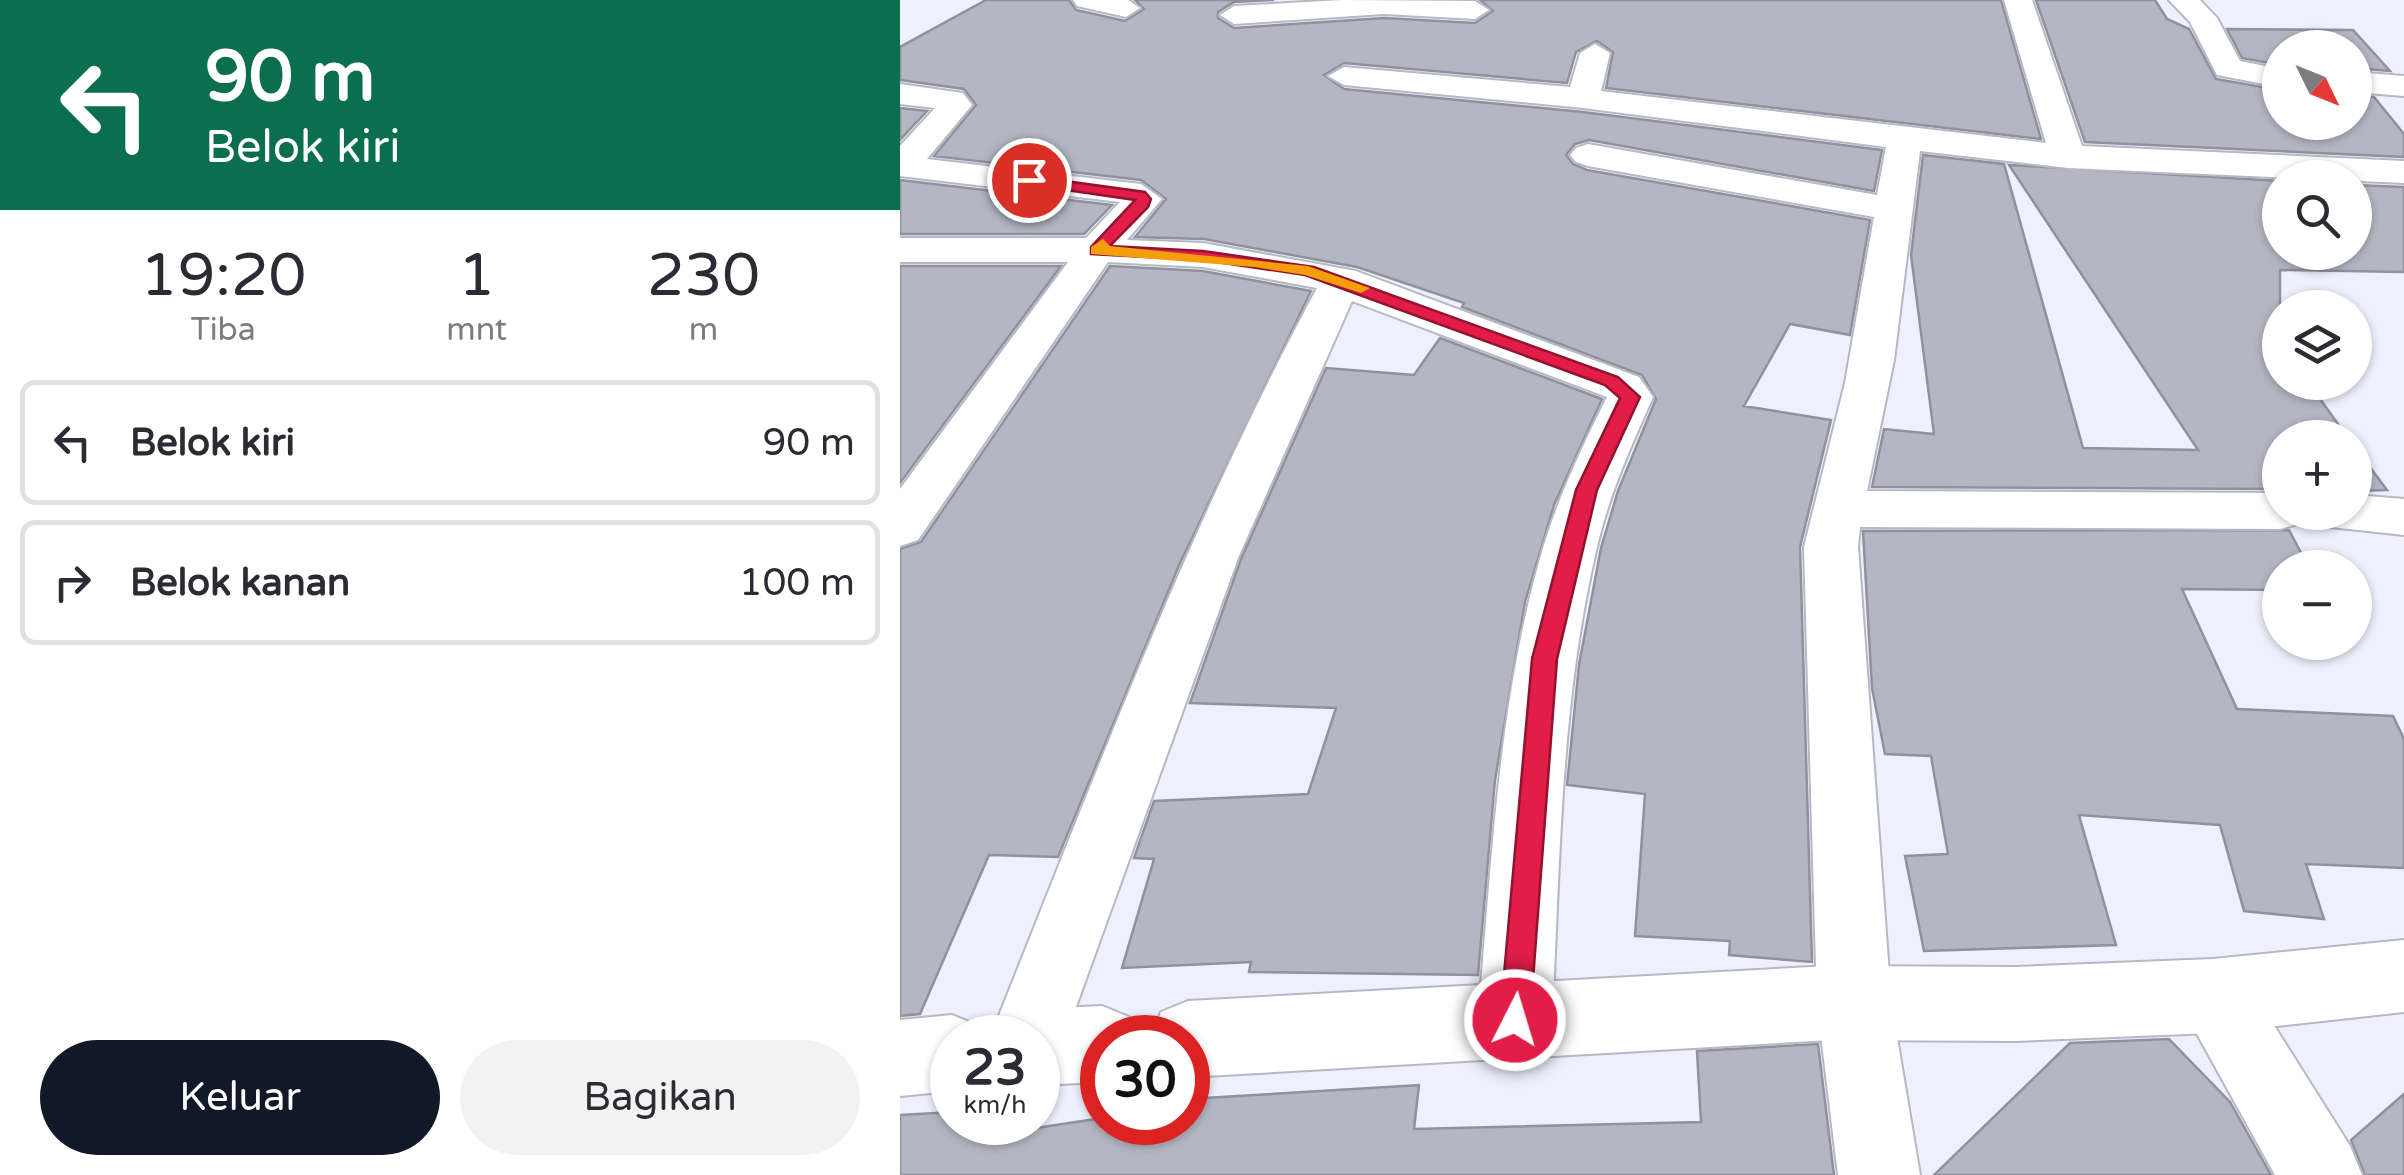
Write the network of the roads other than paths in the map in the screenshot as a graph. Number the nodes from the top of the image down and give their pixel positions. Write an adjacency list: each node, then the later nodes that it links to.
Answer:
1 (1086, 0): 5 (street)
2 (2018, 0): 17 (street)
3 (2183, 0): 9 (street)
4 (1478, 5): 6 (street); 7 (street)
5 (1126, 8)
6 (1234, 15)
7 (1458, 40)
8 (1595, 53): 14 (street)
9 (2262, 75)
10 (1344, 76): 14 (street)
11 (2372, 83): 12 (street)
12 (2404, 86)
13 (900, 94): 21 (street)
14 (1583, 98): 15 (street)
15 (1905, 140): 17 (street); 19 (street)
16 (1588, 154): 19 (street)
17 (2068, 158): 18 (street)
18 (2404, 172)
19 (1892, 209): 23 (street)
20 (900, 250): 21 (street)
21 (1097, 250): 22 (street); 27 (street)
22 (1342, 280): 31 (street); 32 (street)
23 (1836, 509): 24 (street); 30 (street)
24 (2262, 510)
25 (2372, 515): 26 (street)
26 (2404, 517)
27 (900, 527)
28 (2404, 976): 29 (street)
29 (2213, 996): 30 (street); 37 (street)
30 (1854, 1002): 32 (street); 36 (street)
31 (1037, 1015)
32 (1515, 1020): 33 (street)
33 (1210, 1039)
34 (930, 1056): 35 (street)
35 (900, 1058)
36 (1880, 1175)
37 (2321, 1175)

